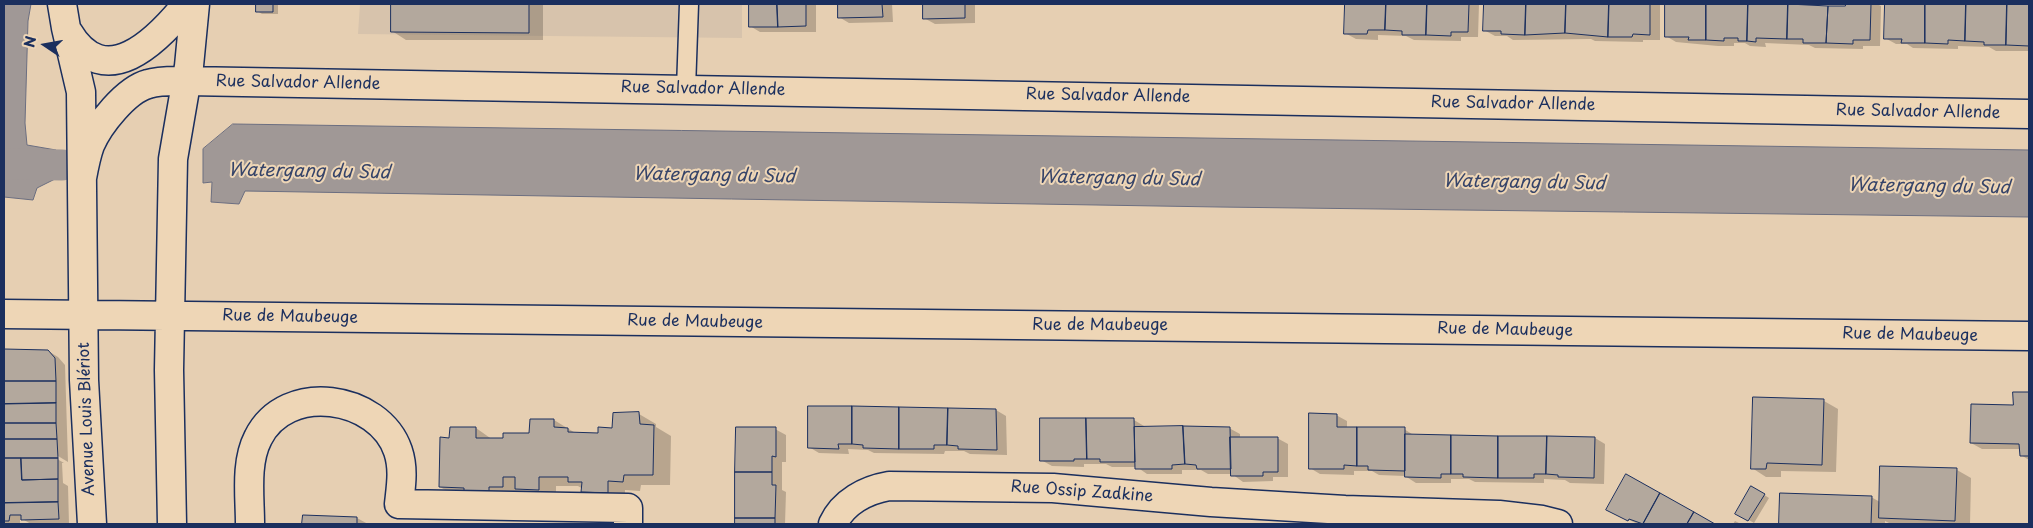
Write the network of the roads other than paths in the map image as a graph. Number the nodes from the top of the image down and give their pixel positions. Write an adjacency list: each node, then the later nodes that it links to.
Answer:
1 (188, 4): 4 (street)
2 (195, 4): 5 (street)
3 (689, 4): 6 (lane)
4 (64, 16): 8 (street)
5 (187, 81): 6 (street, Rue Salvador Allende); 8 (street, Rue Salvador Allende); 11 (street)
6 (686, 89): 7 (street, Rue Salvador Allende)
7 (2029, 114)
8 (82, 178): 10 (street, Avenue Louis Blériot)
9 (4, 314): 10 (street, Rue de Maubeuge)
10 (83, 314): 11 (street, Rue de Maubeuge); 16 (street, Avenue Louis Blériot)
11 (170, 315): 12 (street, Rue de Maubeuge); 17 (street)
12 (2029, 336)
13 (396, 514): 14 (street); 18 (street)
14 (551, 516): 19 (street)
15 (1344, 517): 20 (street, Rue Ossip Zadkine); 21 (street, Rue Ossip Zadkine)
16 (92, 524)
17 (172, 524)
18 (250, 524)
19 (628, 524)
20 (833, 524)
21 (1558, 524)

